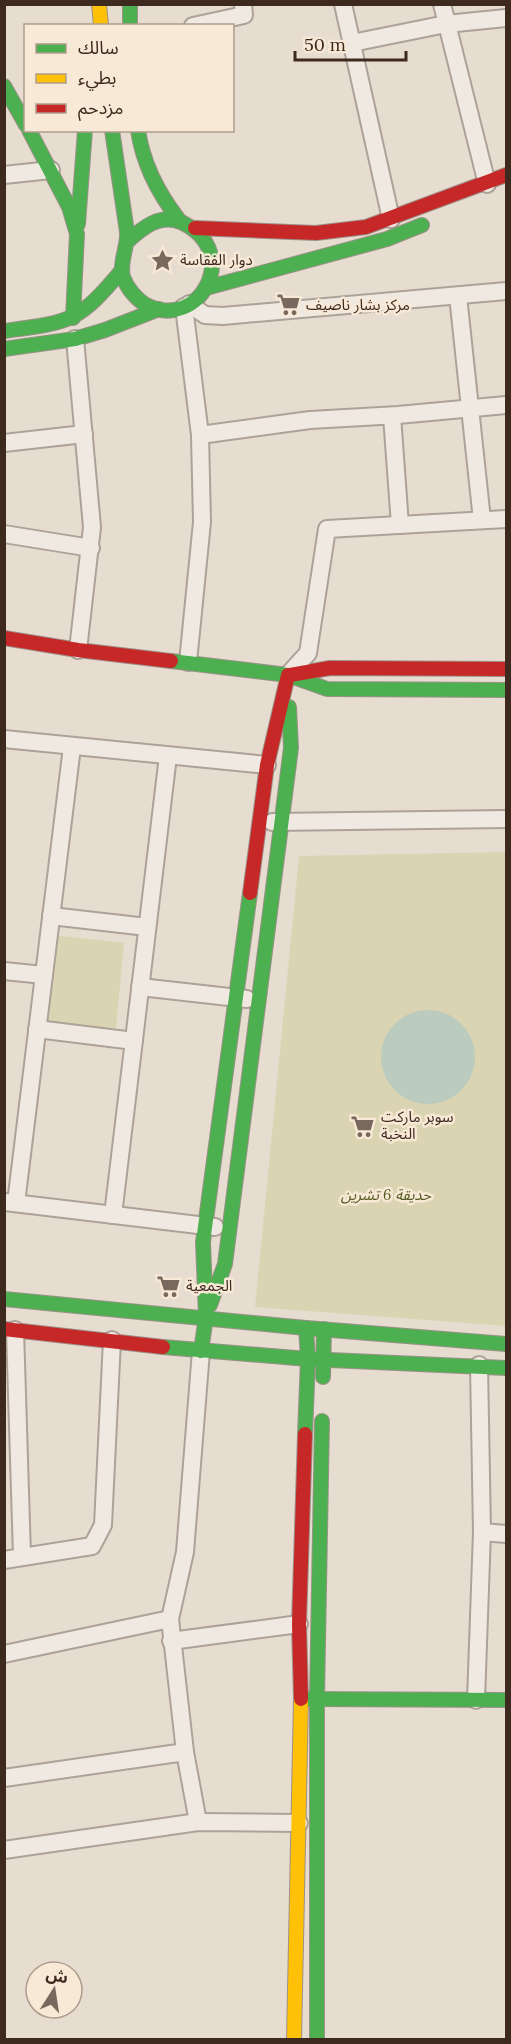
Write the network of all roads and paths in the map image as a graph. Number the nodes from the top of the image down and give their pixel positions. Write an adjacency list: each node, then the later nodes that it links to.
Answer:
1 (99, 4): 7 (main road)
2 (130, 4): 8 (main road)
3 (243, 4): 9 (street)
4 (344, 4): 11 (street)
5 (442, 4): 10 (street)
6 (507, 18): 10 (street)
7 (100, 24)
8 (130, 24)
9 (202, 24)
10 (446, 24): 11 (street); 21 (street)
11 (352, 43): 22 (street)
12 (6, 89): 13 (main road)
13 (24, 118)
14 (30, 132): 18 (main road)
15 (85, 132): 26 (main road)
16 (112, 132): 27 (main road)
17 (138, 132): 23 (main road)
18 (51, 170): 19 (street); 26 (main road)
19 (4, 175)
20 (507, 176): 21 (main road)
21 (487, 184): 22 (main road)
22 (391, 219): 25 (main road)
23 (179, 220): 25 (main road); 27 (main road)
24 (430, 221): 29 (main road)
25 (195, 228): 29 (main road)
26 (77, 234): 34 (main road)
27 (127, 242): 28 (main road)
28 (122, 270): 33 (main road); 34 (main road)
29 (206, 288): 32 (main road)
30 (507, 291): 31 (street)
31 (458, 296): 32 (street); 39 (street)
32 (187, 306): 33 (main road); 42 (street)
33 (159, 309): 36 (main road)
34 (73, 318): 35 (main road)
35 (4, 331)
36 (75, 339): 37 (main road); 41 (street)
37 (4, 349)
38 (507, 405): 39 (street)
39 (470, 408): 40 (street); 45 (street)
40 (392, 416): 42 (street); 46 (street)
41 (84, 434): 43 (street); 48 (street)
42 (200, 435): 51 (street)
43 (4, 443)
44 (507, 519): 45 (street)
45 (482, 520): 46 (street)
46 (400, 525): 53 (street)
47 (4, 534): 48 (street)
48 (91, 548): 50 (street)
49 (4, 638): 50 (main road)
50 (78, 650): 51 (main road)
51 (188, 662): 53 (main road)
52 (507, 669): 53 (main road)
53 (288, 675): 54 (main road); 58 (main road); 61 (main road)
54 (507, 690)
55 (4, 739): 56 (street)
56 (72, 747): 57 (street); 62 (street)
57 (168, 756): 58 (street); 63 (street)
58 (267, 765): 60 (main road)
59 (507, 819): 61 (street)
60 (259, 822): 61 (street); 67 (main road)
61 (281, 822): 68 (main road)
62 (51, 916): 63 (street); 65 (street)
63 (147, 927): 66 (street)
64 (4, 971): 65 (street)
65 (44, 975): 69 (street)
66 (140, 987): 67 (street); 70 (street)
67 (236, 998): 68 (street); 73 (main road)
68 (258, 1000): 74 (main road)
69 (38, 1029): 70 (street); 71 (street)
70 (134, 1041): 72 (street)
71 (10, 1203): 72 (street)
72 (113, 1215): 73 (street)
73 (205, 1226): 74 (street); 76 (main road)
74 (229, 1228): 76 (main road)
75 (4, 1299): 76 (main road)
76 (206, 1317): 77 (main road); 82 (main road)
77 (306, 1328): 78 (main road); 83 (main road)
78 (324, 1329): 81 (main road); 84 (main road)
79 (10, 1330): 80 (main road); 87 (street)
80 (112, 1340): 82 (main road); 91 (street)
81 (507, 1344)
82 (201, 1351): 83 (main road); 93 (street)
83 (308, 1359): 84 (main road); 94 (main road)
84 (324, 1359): 85 (main road); 98 (main road)
85 (479, 1365): 86 (main road); 89 (street)
86 (507, 1368)
87 (11, 1423): 88 (street)
88 (12, 1474): 91 (street)
89 (482, 1532): 90 (street); 99 (street)
90 (507, 1534)
91 (22, 1556): 92 (street)
92 (4, 1560)
93 (170, 1619): 95 (street); 96 (street)
94 (300, 1623): 95 (street); 97 (main road)
95 (171, 1641): 101 (street)
96 (4, 1654)
97 (301, 1699): 98 (main road); 104 (main road)
98 (317, 1699): 99 (main road); 107 (main road)
99 (476, 1700): 100 (main road)
100 (507, 1700)
101 (185, 1752): 102 (street); 103 (street)
102 (4, 1778)
103 (198, 1822): 104 (street); 105 (street)
104 (299, 1823): 106 (main road)
105 (4, 1850)
106 (295, 1966): 107 (main road); 108 (main road)
107 (317, 1969): 109 (main road)
108 (294, 2040)
109 (317, 2040)

